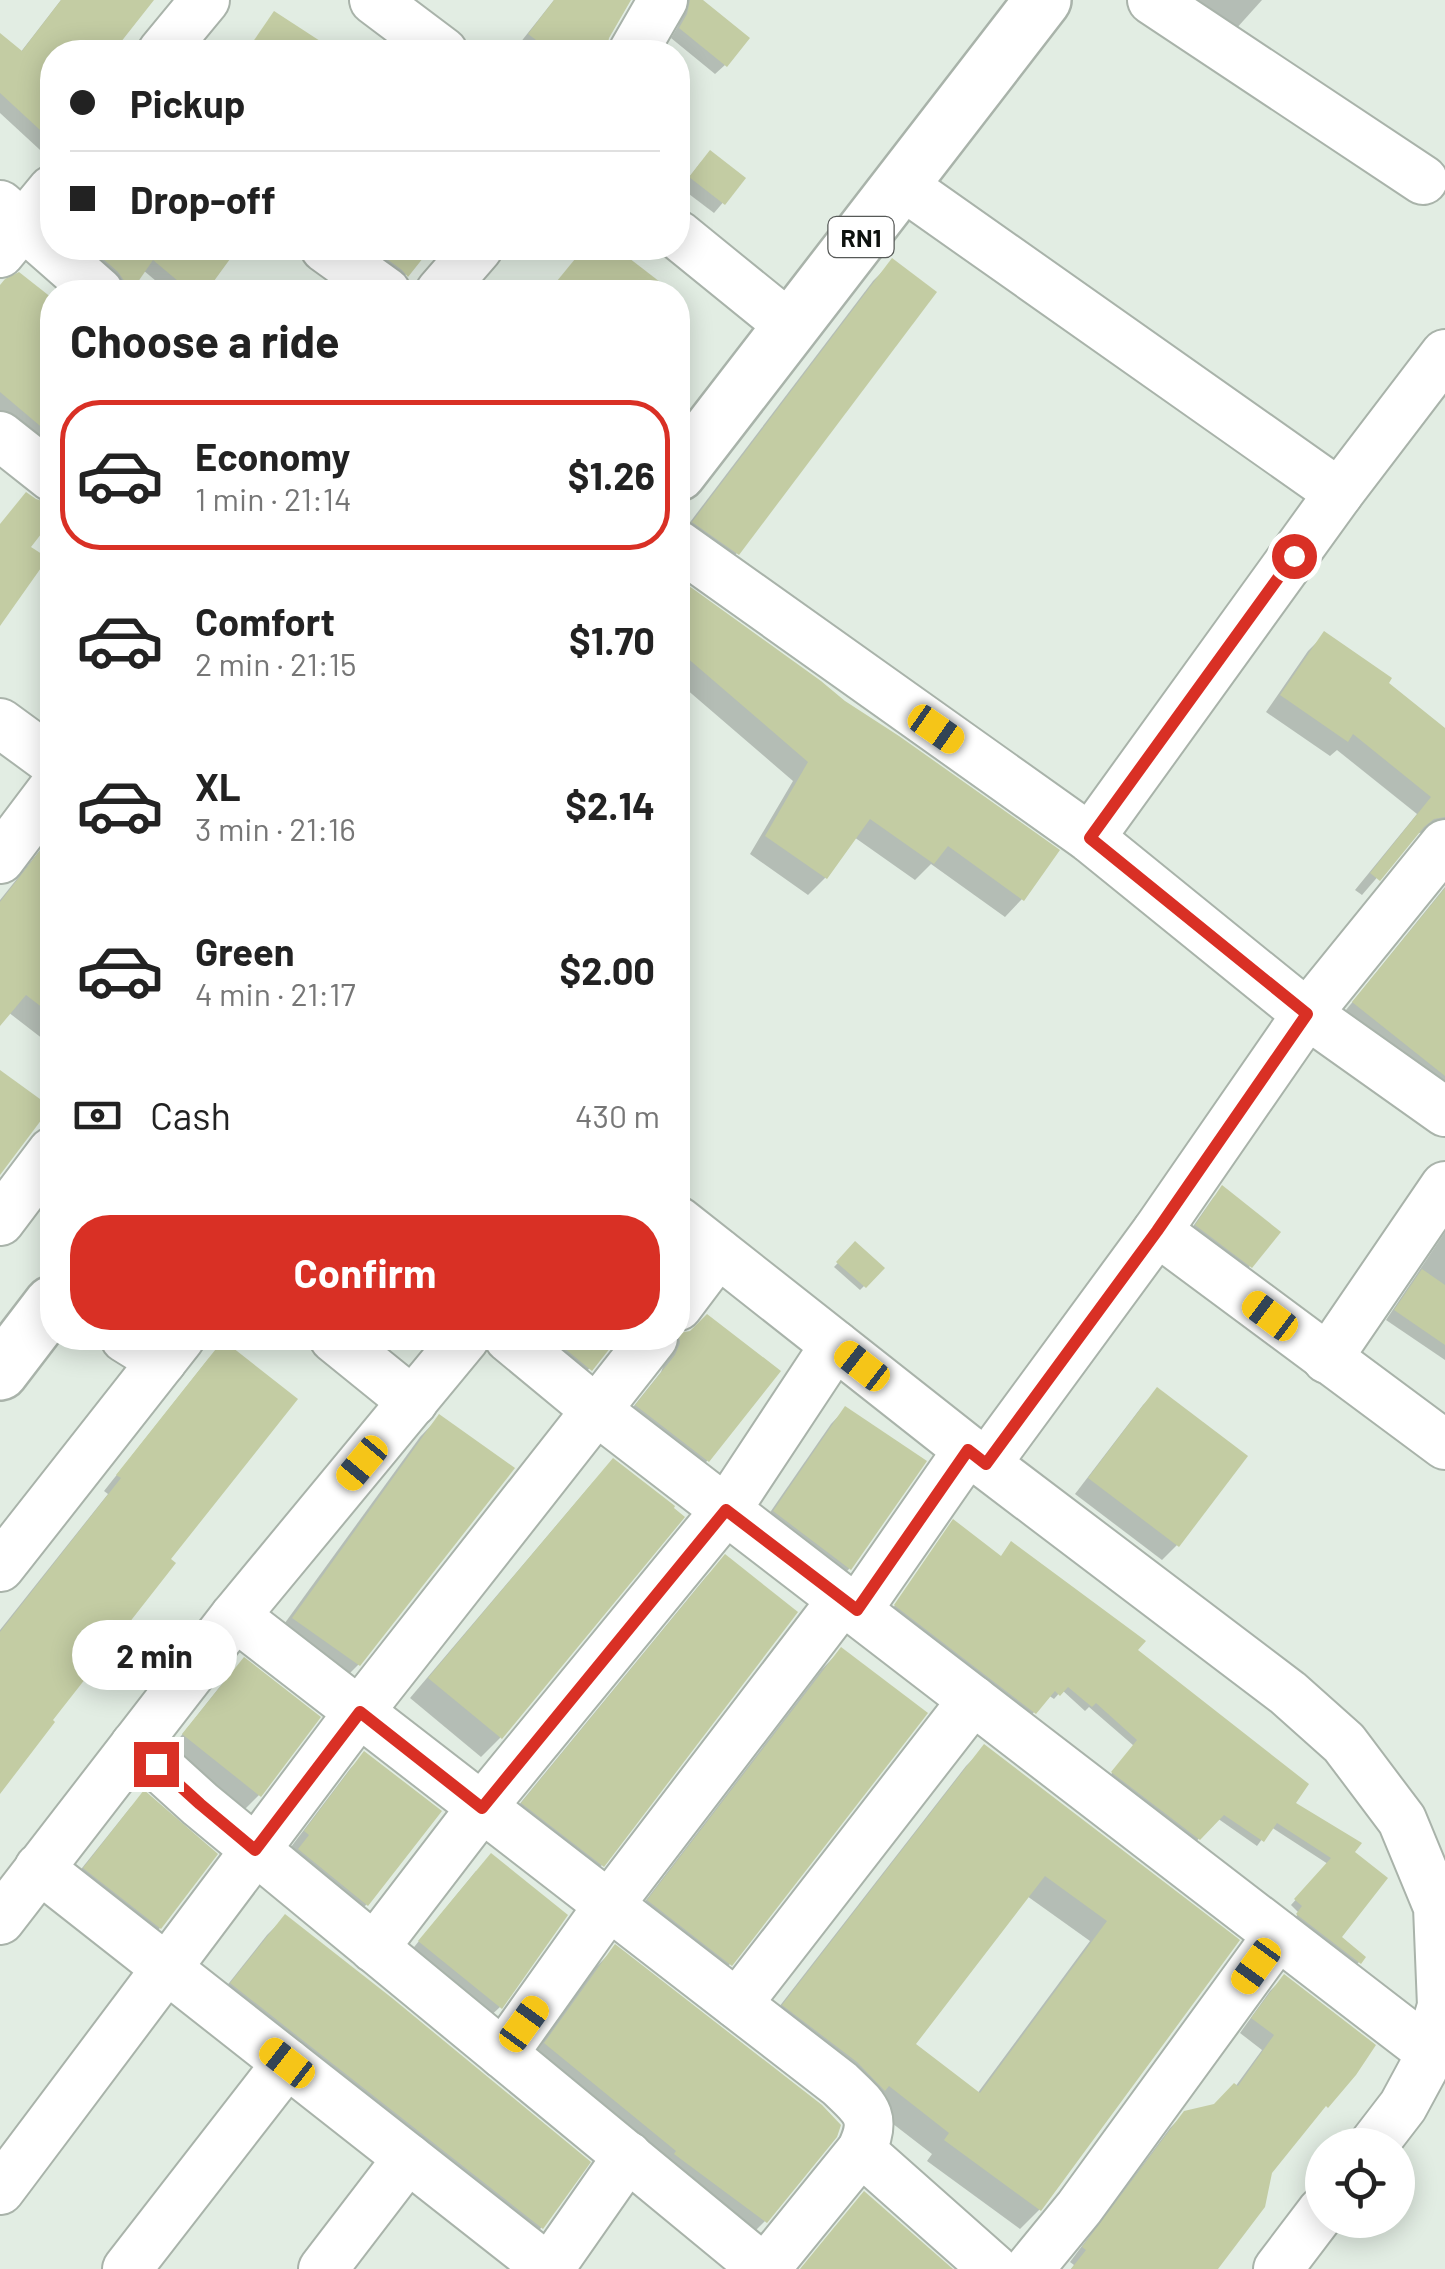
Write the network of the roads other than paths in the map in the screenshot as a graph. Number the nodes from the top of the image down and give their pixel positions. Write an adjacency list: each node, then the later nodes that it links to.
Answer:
1 (205, 0): 6 (street)
2 (374, 0): 7 (street)
3 (663, 0): 8 (street)
4 (1042, 0): 10 (highway, RN1)
5 (1152, 0): 9 (street)
6 (172, 40)
7 (427, 40)
8 (641, 40)
9 (1423, 180)
10 (902, 185): 20 (highway, RN1); 25 (street)
11 (19, 219): 12 (street)
12 (40, 238)
13 (690, 246): 20 (street)
14 (64, 260): 17 (street)
15 (342, 260): 18 (street)
16 (468, 260): 19 (street)
17 (86, 280)
18 (369, 280)
19 (450, 280)
20 (790, 326): 23 (highway, RN1)
21 (1445, 354): 25 (street)
22 (0, 436): 24 (street)
23 (690, 457)
24 (40, 468)
25 (1339, 493): 30 (street)
26 (690, 554): 30 (street)
27 (0, 722): 28 (street)
28 (40, 752)
29 (40, 806): 32 (street)
30 (1090, 838): 33 (street)
31 (1445, 844): 33 (street)
32 (0, 859)
33 (1307, 1014): 34 (street); 39 (street)
34 (1445, 1112)
35 (40, 1168): 37 (street)
36 (1445, 1186): 49 (street)
37 (0, 1221)
38 (690, 1231): 40 (street)
39 (1157, 1231): 49 (street); 54 (street)
40 (718, 1253): 41 (street); 43 (street)
41 (690, 1290)
42 (40, 1320): 50 (highway)
43 (835, 1345): 54 (street); 55 (street)
44 (152, 1350): 56 (street)
45 (349, 1350): 51 (street)
46 (455, 1350): 51 (street)
47 (524, 1350): 52 (street)
48 (644, 1350): 52 (street)
49 (1327, 1359): 53 (street)
50 (0, 1372)
51 (414, 1402): 58 (street)
52 (596, 1410): 55 (street); 60 (street)
53 (1445, 1445)
54 (977, 1457): 57 (street); 63 (street)
55 (726, 1510): 57 (street); 62 (street)
56 (0, 1566)
57 (850, 1605): 59 (street); 67 (street)
58 (235, 1616): 60 (street); 61 (street)
59 (973, 1700): 69 (street); 72 (street)
60 (360, 1712): 62 (street); 65 (street)
61 (135, 1745): 65 (street); 66 (street)
62 (482, 1808): 67 (street); 70 (street)
63 (1402, 1820): 64 (street); 73 (street)
64 (1445, 1844)
65 (255, 1850): 70 (street); 71 (street)
66 (39, 1868): 68 (street); 71 (street)
67 (609, 1905): 72 (street); 74 (street)
68 (0, 1920)
69 (1278, 1936): 73 (street); 87 (street)
70 (374, 1948): 74 (street)
71 (167, 1968): 75 (street); 80 (street)
72 (737, 2004): 77 (street)
73 (1429, 2051): 76 (street)
74 (503, 2054): 78 (street)
75 (287, 2063): 79 (street); 82 (street)
76 (1386, 2128)
77 (861, 2151): 85 (street); 86 (street)
78 (628, 2156): 84 (street); 85 (street)
79 (408, 2158): 83 (street); 84 (street)
80 (0, 2190)
81 (1305, 2233): 88 (street)
82 (127, 2269)
83 (323, 2269)
84 (549, 2269)
85 (764, 2269)
86 (994, 2269)
87 (1030, 2269)
88 (1278, 2269)

